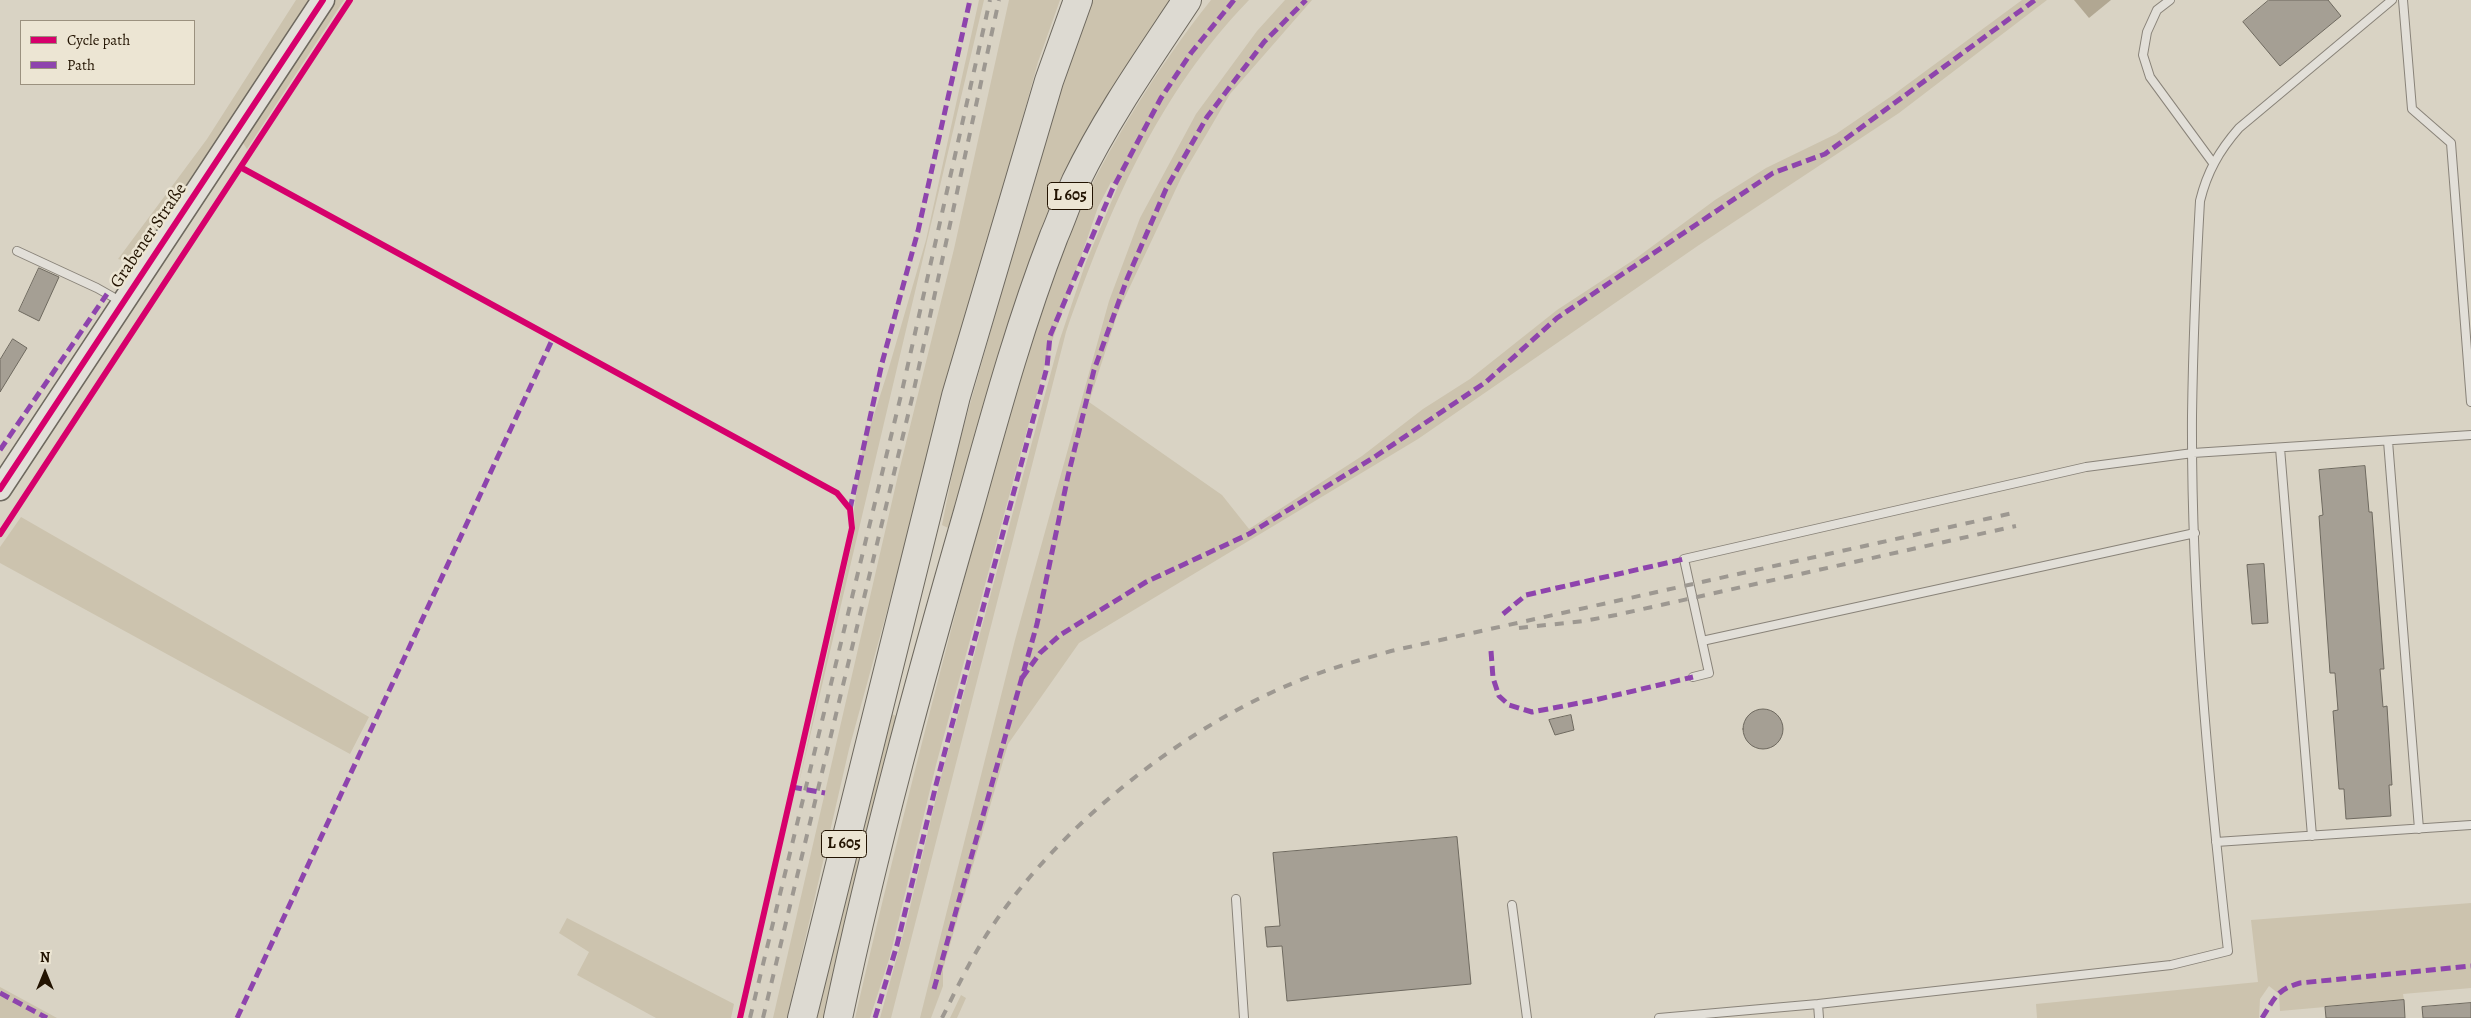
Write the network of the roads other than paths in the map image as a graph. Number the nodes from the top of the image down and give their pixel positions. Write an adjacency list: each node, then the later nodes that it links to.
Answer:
1 (323, 0): 9 (street, Grabener Straße)
2 (1078, 0): 26 (highway, L 605)
3 (1187, 0): 27 (highway, L 605)
4 (2170, 0): 7 (lane)
5 (2392, 0): 7 (lane)
6 (2403, 0): 10 (lane)
7 (2213, 163): 14 (lane)
8 (17, 251): 9 (lane)
9 (122, 302): 15 (street, Grabener Straße)
10 (2471, 402)
11 (2471, 435): 12 (lane)
12 (2388, 441): 13 (lane); 20 (lane)
13 (2280, 448): 14 (lane); 21 (lane)
14 (2193, 454): 16 (lane); 17 (lane)
15 (0, 489)
16 (2195, 533): 17 (lane); 22 (lane)
17 (1702, 642): 18 (lane)
18 (1694, 677)
19 (2471, 825): 20 (lane)
20 (2419, 829): 21 (lane)
21 (2312, 836): 22 (lane)
22 (2216, 842): 25 (lane)
23 (1236, 899): 28 (lane)
24 (1512, 905): 29 (lane)
25 (1818, 1004): 30 (lane); 31 (lane)
26 (802, 1018)
27 (838, 1018)
28 (1244, 1018)
29 (1526, 1018)
30 (1659, 1018)
31 (1820, 1018)

